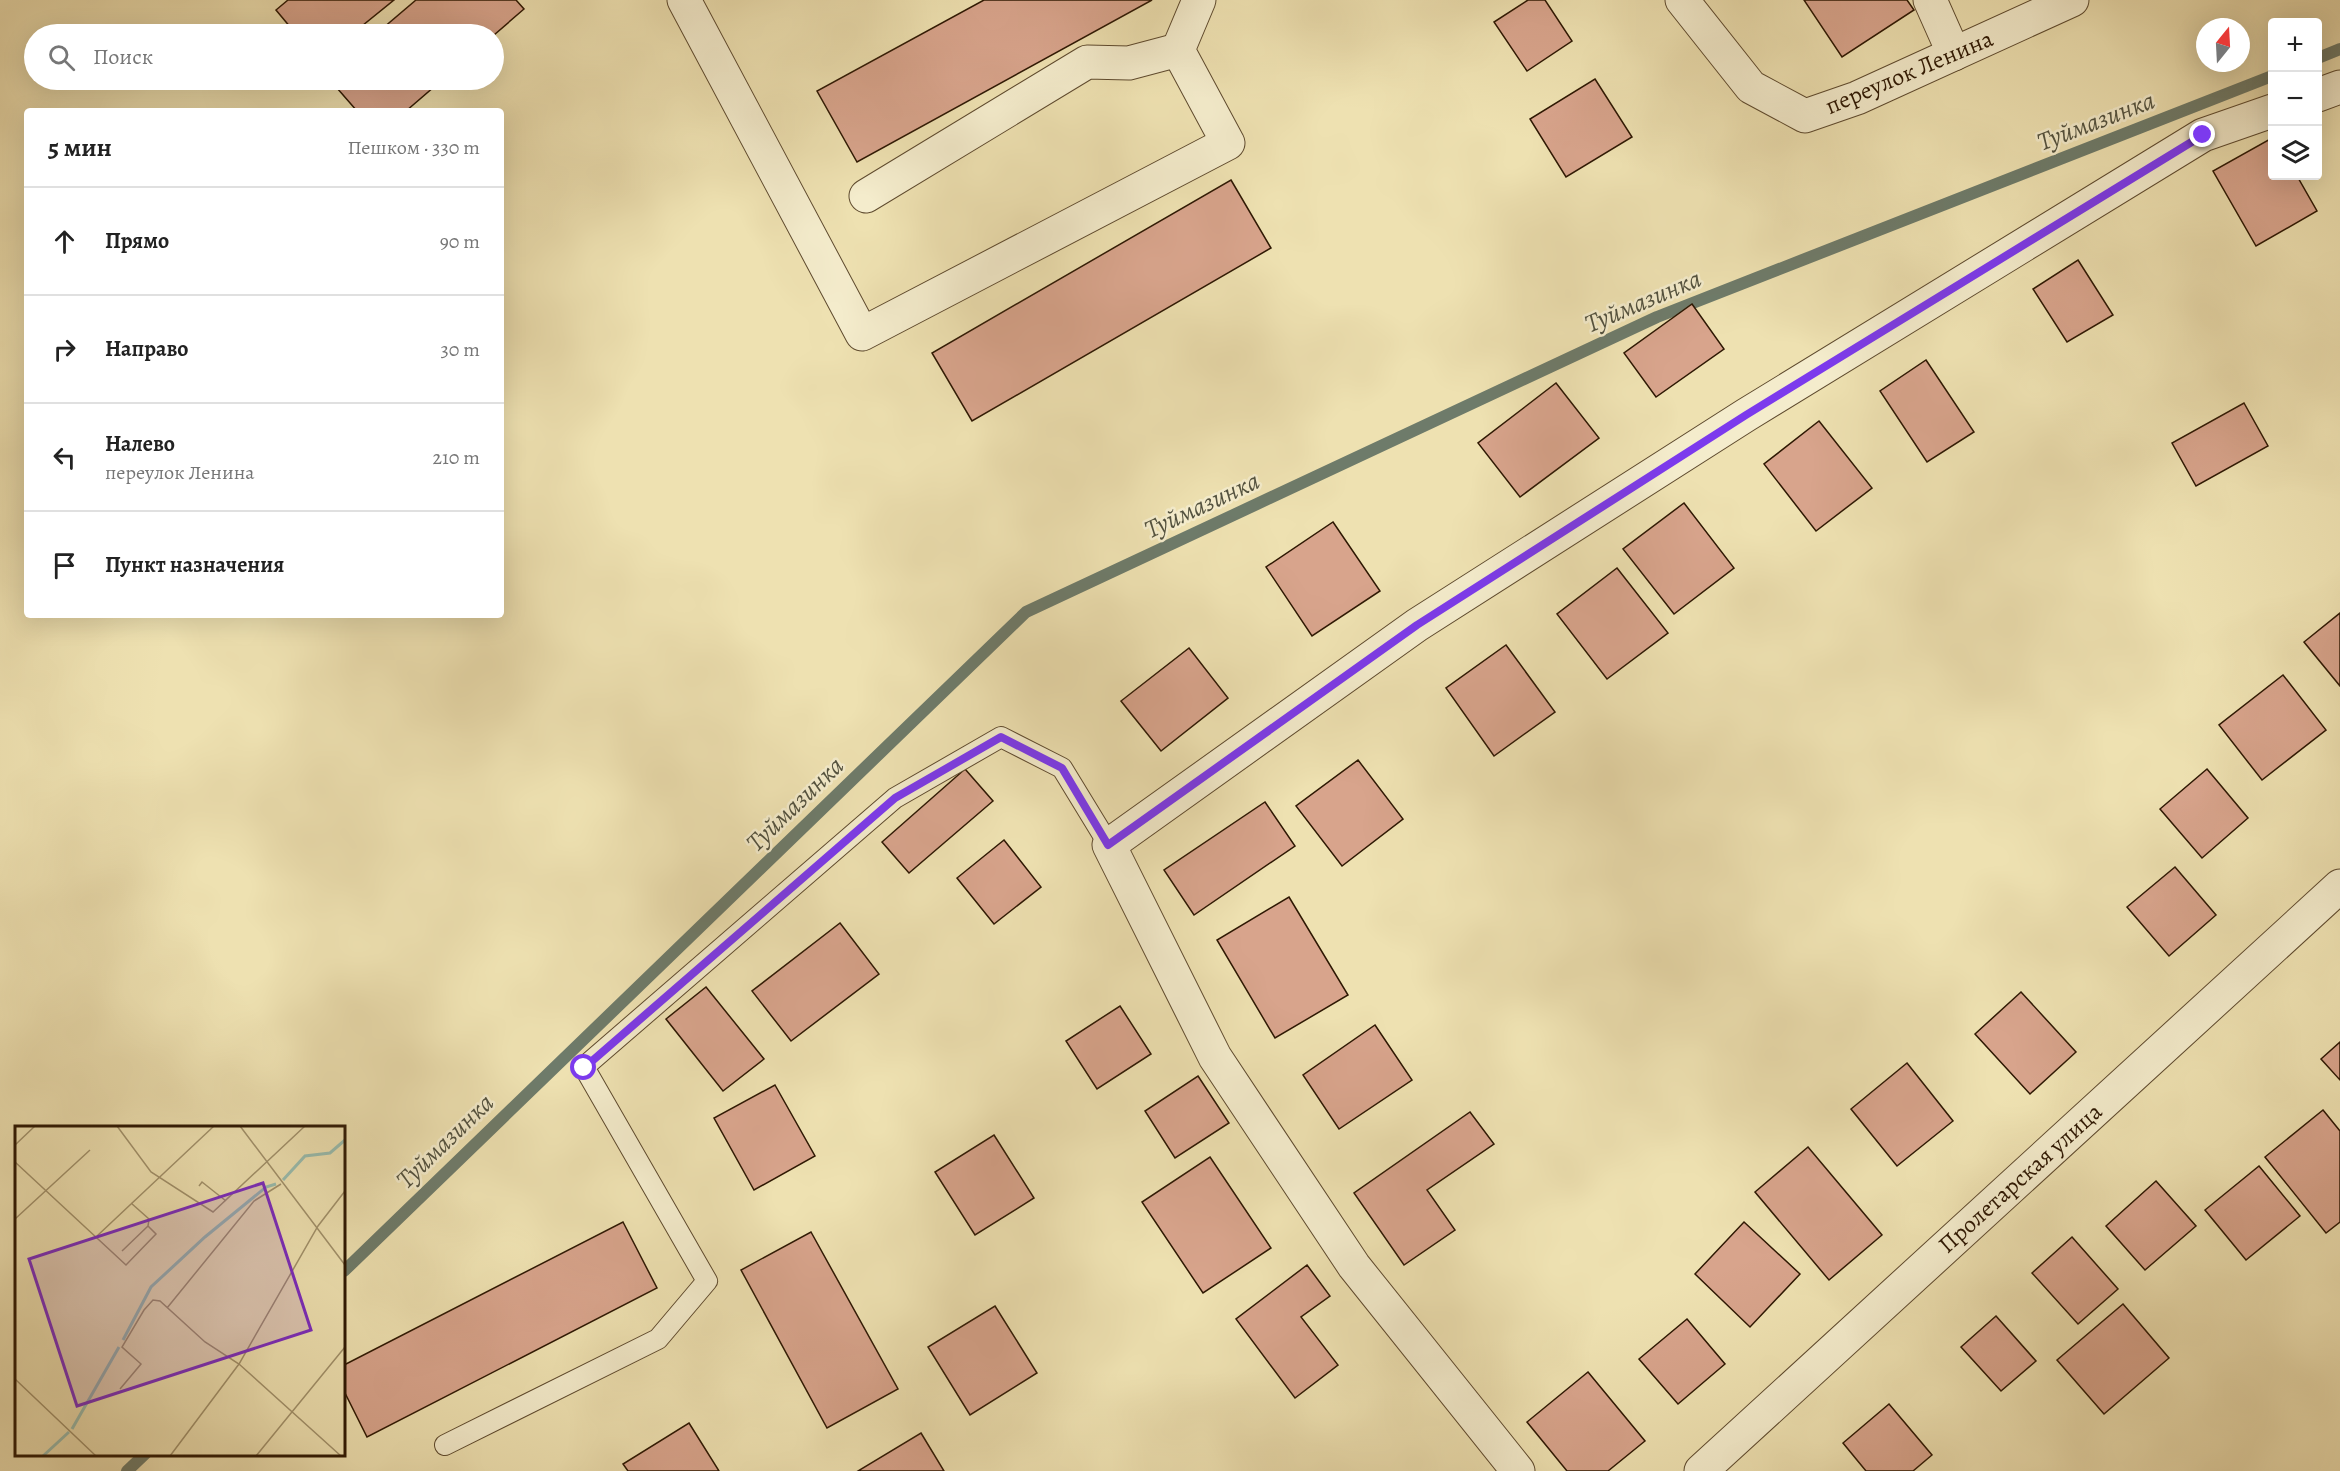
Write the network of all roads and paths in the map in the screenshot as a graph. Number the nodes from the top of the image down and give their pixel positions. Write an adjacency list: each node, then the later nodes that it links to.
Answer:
1 (684, 0): 6 (street)
2 (1199, 0): 6 (street)
3 (1682, 0): 7 (street, переулок Ленина)
4 (1930, 0): 7 (street)
5 (2072, 0): 7 (street, переулок Ленина)
6 (1178, 50): 11 (street)
7 (1954, 54)
8 (2340, 87): 9 (street)
9 (2322, 94)
10 (2268, 112): 12 (street)
11 (866, 196)
12 (1108, 845): 14 (lane); 15 (street)
13 (2340, 886): 16 (street, Пролетарская улица)
14 (445, 1445)
15 (1518, 1471)
16 (1701, 1471)

